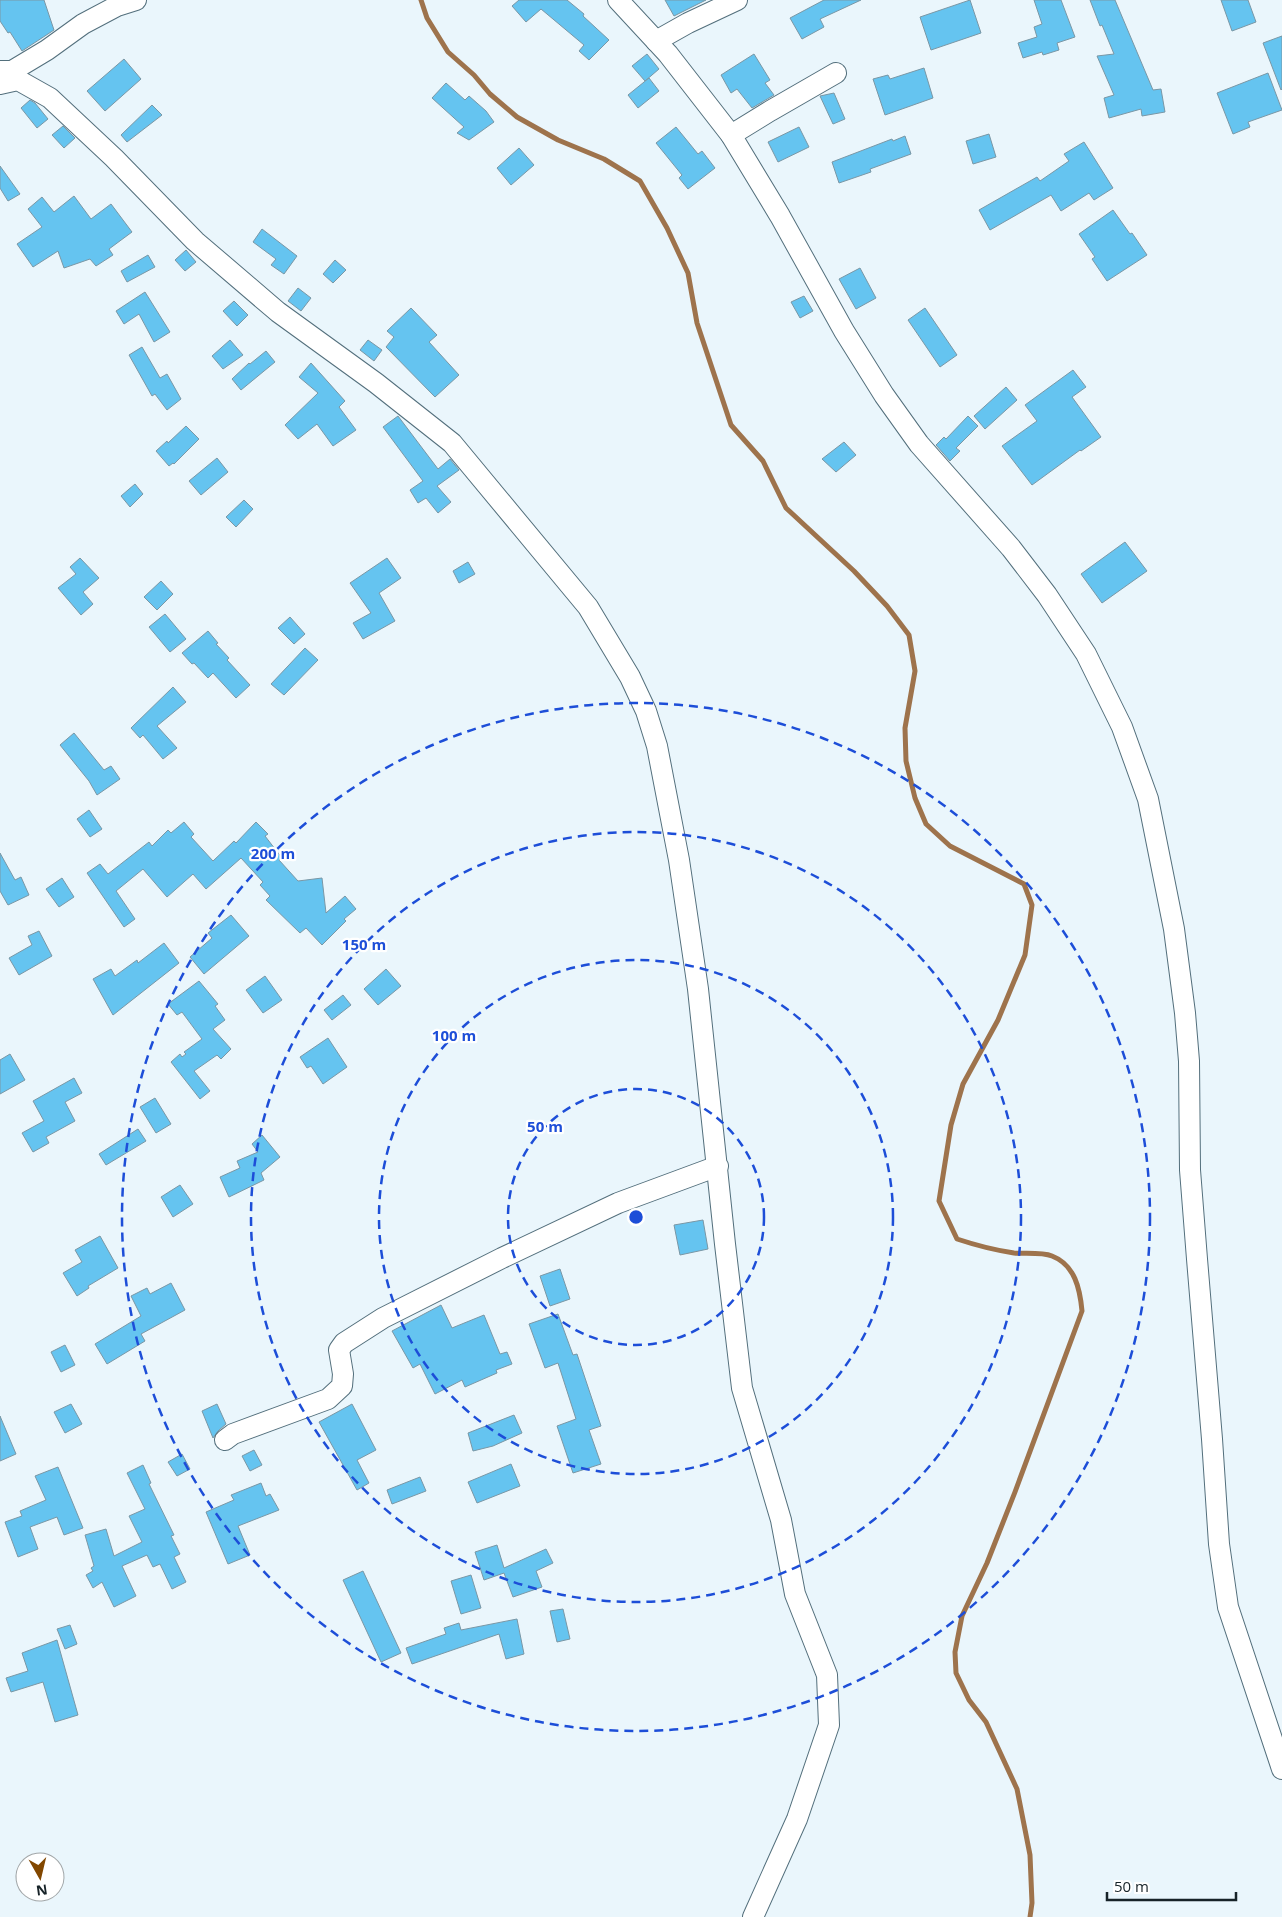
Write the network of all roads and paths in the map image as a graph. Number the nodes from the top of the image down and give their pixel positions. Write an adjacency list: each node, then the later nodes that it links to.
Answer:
1 (136, 0): 5 (street)
2 (618, 0): 4 (street)
3 (737, 0): 4 (street)
4 (656, 41): 8 (street)
5 (0, 70)
6 (836, 73): 8 (street)
7 (0, 84): 9 (street)
8 (731, 136): 11 (street)
9 (718, 1166): 10 (street); 12 (street)
10 (224, 1440)
11 (1282, 1769)
12 (753, 1917)

